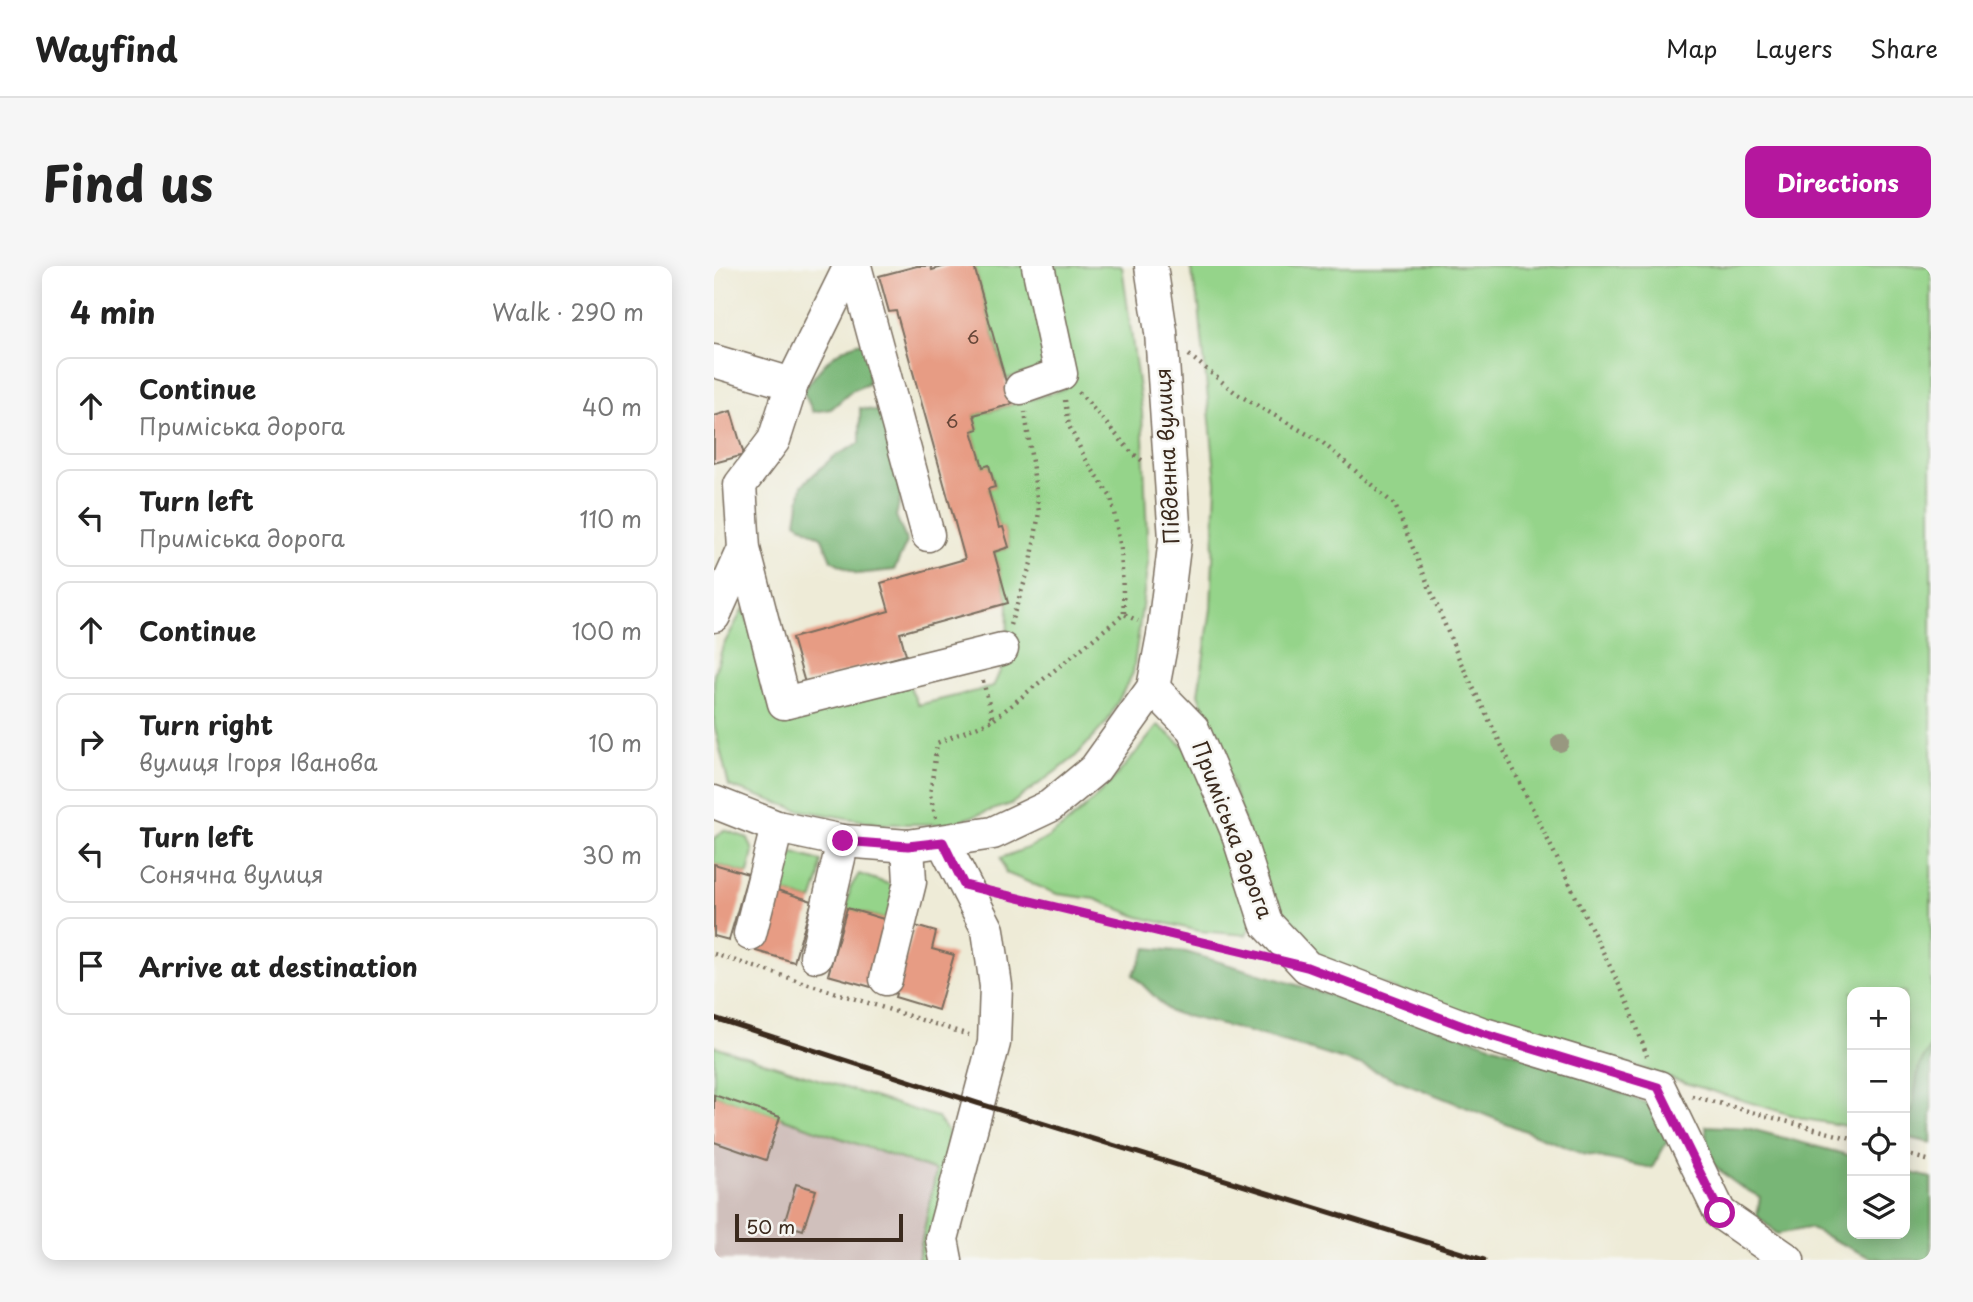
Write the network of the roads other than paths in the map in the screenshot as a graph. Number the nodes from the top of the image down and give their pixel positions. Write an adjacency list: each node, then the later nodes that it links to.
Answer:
1 (853, 266): 5 (street); 8 (street)
2 (1038, 266): 6 (street)
3 (1151, 266): 12 (street, Південна вулиця)
4 (714, 361): 5 (street)
5 (792, 384): 7 (street)
6 (1020, 388)
7 (727, 489): 9 (street)
8 (928, 535)
9 (744, 549): 10 (street); 11 (street)
10 (714, 616)
11 (989, 652)
12 (1153, 688): 16 (street); 22 (street, Приміська дорога)
13 (714, 802): 14 (street)
14 (777, 827): 15 (street); 18 (street)
15 (843, 841): 17 (street); 19 (street)
16 (943, 842): 17 (street); 21 (street)
17 (908, 846): 20 (street)
18 (750, 934)
19 (816, 956)
20 (886, 979)
21 (946, 1260)
22 (1788, 1260)

